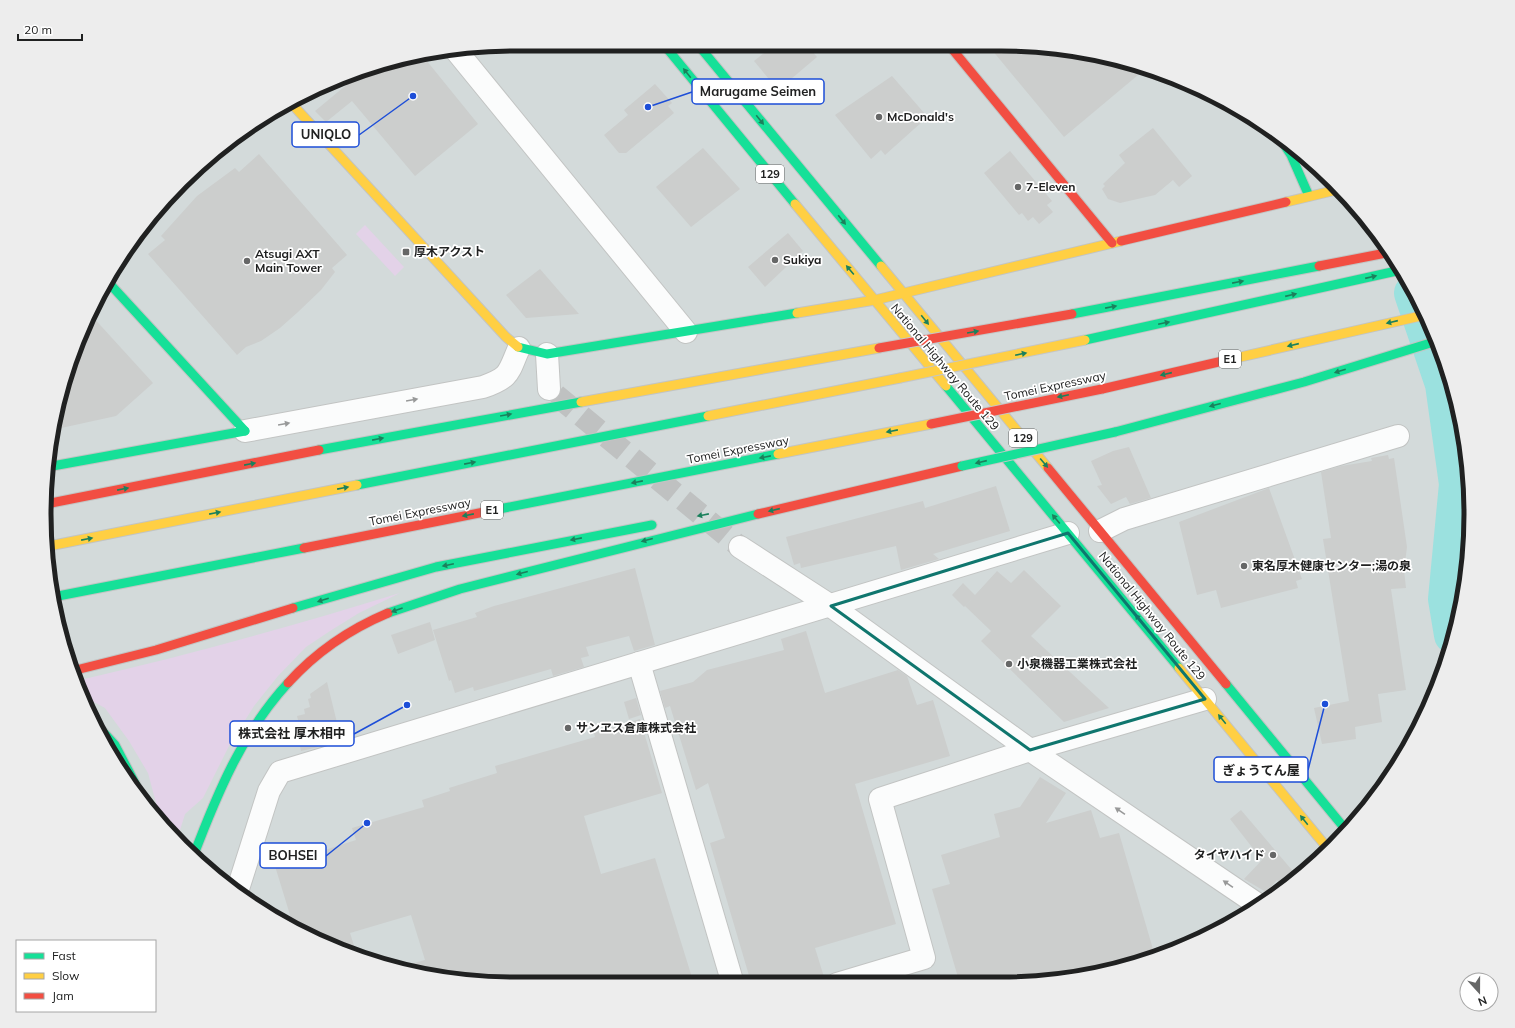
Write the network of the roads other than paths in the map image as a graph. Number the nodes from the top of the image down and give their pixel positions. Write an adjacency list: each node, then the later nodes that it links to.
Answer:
1 (669, 51): 14 (main road, National Highway Route 129 / 129, one-way to 1)
2 (703, 51): 13 (main road, National Highway Route 129 / 129, one-way to 13)
3 (954, 51): 9 (main road)
4 (459, 54): 16 (street)
5 (294, 107): 18 (main road)
6 (1289, 152): 8 (main road)
7 (1332, 191): 8 (main road)
8 (1309, 196): 9 (main road)
9 (1112, 243): 13 (main road)
10 (1383, 253): 25 (main road, one-way to 10, bridge)
11 (1395, 271): 32 (main road, one-way to 11, bridge)
12 (111, 285): 21 (main road)
13 (904, 294): 14 (main road); 30 (main road, National Highway Route 129 / 129, one-way to 30)
14 (874, 300): 16 (main road); 31 (main road, National Highway Route 129 / 129, one-way to 14)
15 (1419, 315): 34 (main road, Tomei Expressway / E1, one-way to 34, bridge)
16 (686, 332): 19 (main road)
17 (1431, 343): 24 (main road, one-way to 24, bridge)
18 (519, 348): 19 (main road); 21 (street, one-way to 18)
19 (547, 354): 20 (street)
20 (549, 389)
21 (245, 431): 23 (main road)
22 (1398, 436): 30 (street)
23 (54, 466)
24 (962, 466): 28 (main road); 44 (main road, one-way to 44)
25 (84, 496): 26 (main road); 27 (main road)
26 (51, 500)
27 (51, 503)
28 (751, 506)
29 (665, 522): 37 (main road, one-way to 37)
30 (1100, 531): 42 (main road, National Highway Route 129 / 129)
31 (1068, 533): 35 (street); 38 (main road, National Highway Route 129 / 129, one-way to 31)
32 (52, 545)
33 (740, 547): 35 (street)
34 (59, 596)
35 (831, 606): 36 (street); 40 (street)
36 (638, 664): 45 (street); 47 (street)
37 (78, 670)
38 (1205, 699): 40 (street); 43 (main road, National Highway Route 129 / 129, one-way to 38)
39 (109, 738): 41 (main road)
40 (1030, 750): 46 (street, one-way to 40); 48 (street)
41 (133, 777)
42 (1343, 826)
43 (1324, 844)
44 (196, 850)
45 (239, 886)
46 (1254, 902)
47 (731, 977)
48 (861, 977)

